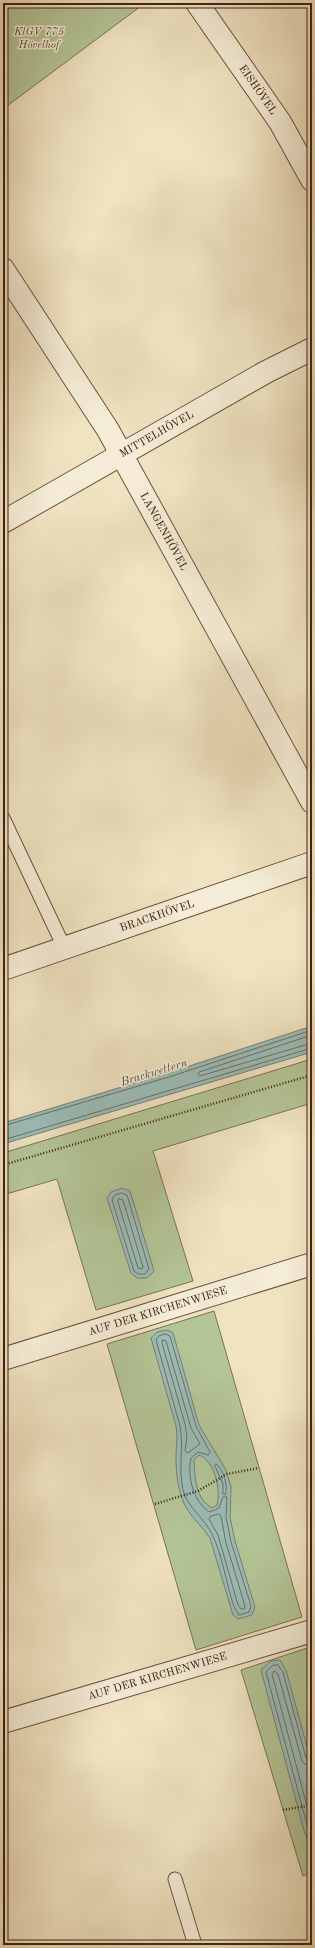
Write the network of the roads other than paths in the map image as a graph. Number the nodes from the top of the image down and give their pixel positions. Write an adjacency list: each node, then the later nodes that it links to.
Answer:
1 (197, 3): 2 (street, EISHÖVEL)
2 (312, 180)
3 (3, 268): 5 (street, LANGENHÖVEL)
4 (312, 350): 5 (street, MITTELHÖVEL)
5 (122, 455): 6 (street, MITTELHÖVEL); 7 (street, LANGENHÖVEL)
6 (3, 522)
7 (312, 802)
8 (3, 818): 10 (lane)
9 (312, 863): 10 (street, BRACKHÖVEL)
10 (64, 947): 11 (street, BRACKHÖVEL)
11 (3, 969)
12 (312, 1264): 13 (street, AUF DER KIRCHENWIESE)
13 (3, 1359)
14 (312, 1631): 15 (street, AUF DER KIRCHENWIESE)
15 (3, 1722)
16 (175, 1879): 17 (lane)
17 (195, 1945)

